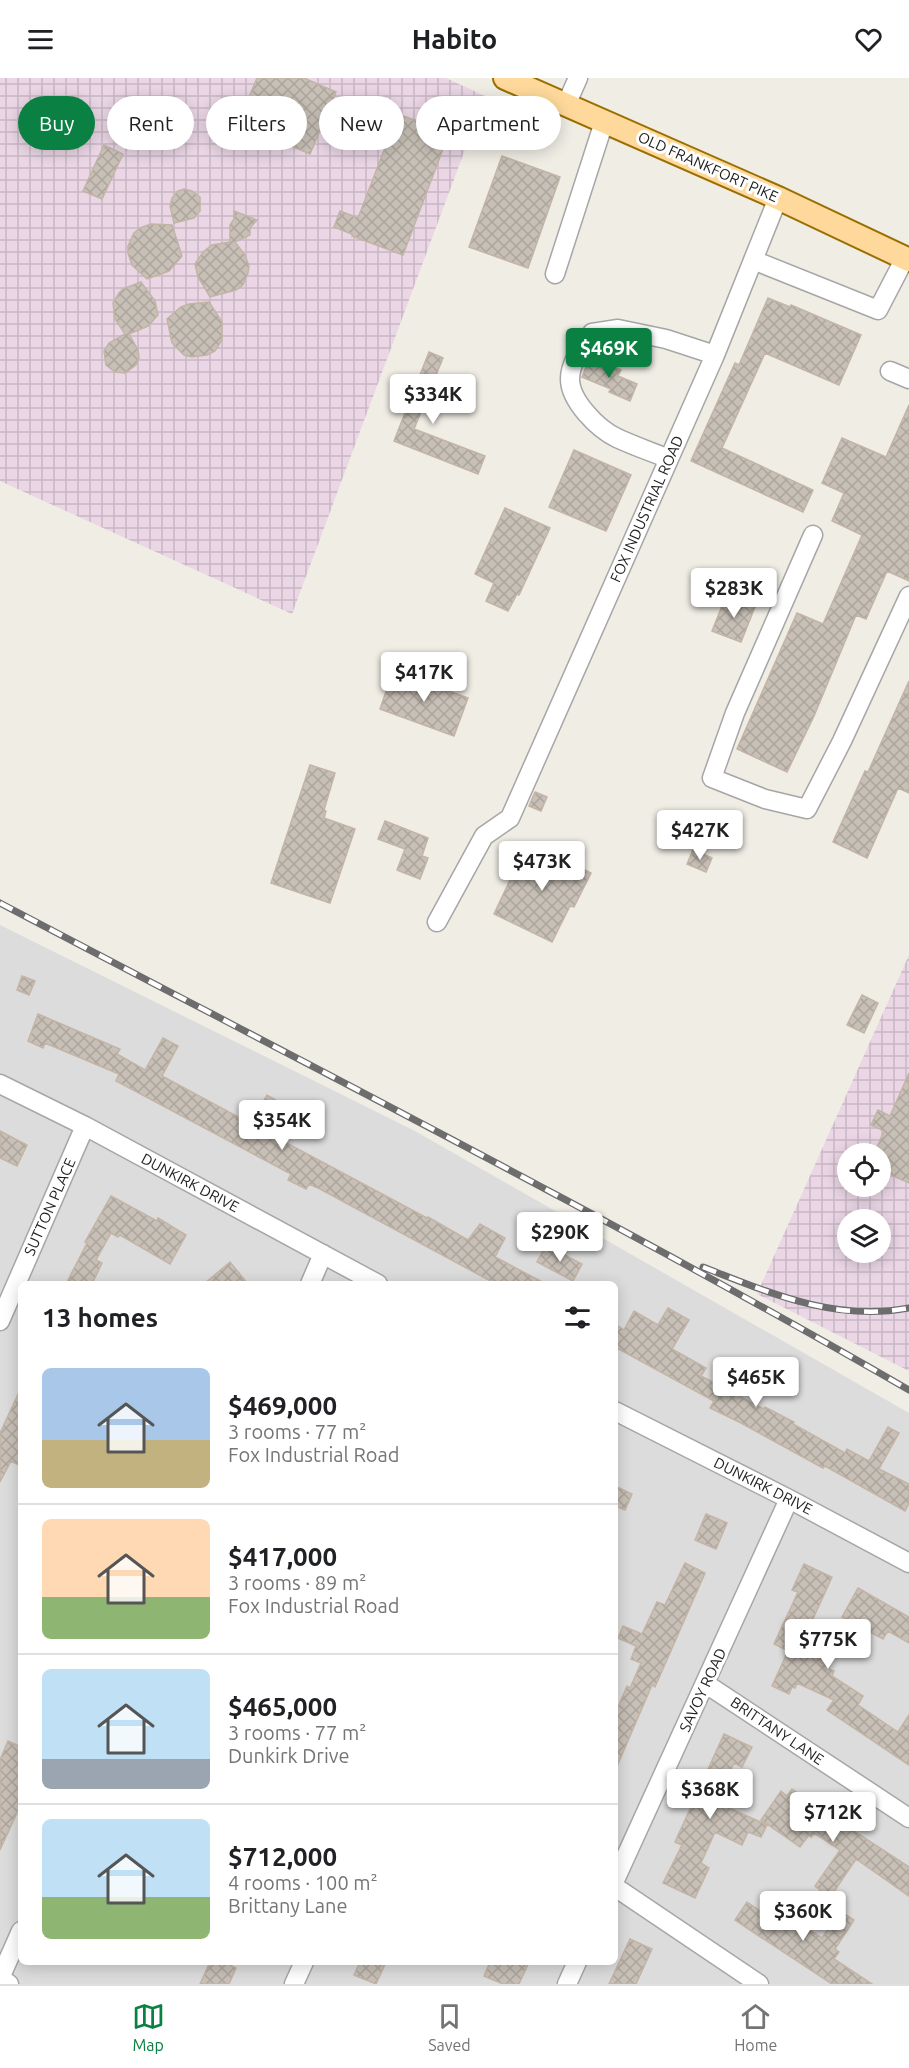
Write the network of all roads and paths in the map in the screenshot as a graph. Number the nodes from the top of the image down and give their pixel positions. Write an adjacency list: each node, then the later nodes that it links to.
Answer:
1 (505, 78): 3 (main road, OLD FRANKFORT PIKE)
2 (578, 78): 3 (street)
3 (566, 105): 4 (main road, OLD FRANKFORT PIKE)
4 (604, 122): 5 (main road, OLD FRANKFORT PIKE); 8 (street)
5 (778, 198): 6 (main road, OLD FRANKFORT PIKE); 7 (street, FOX INDUSTRIAL ROAD)
6 (907, 259): 7 (street)
7 (753, 261): 9 (street, FOX INDUSTRIAL ROAD)
8 (555, 274)
9 (715, 355): 12 (street, FOX INDUSTRIAL ROAD); 12 (street)
10 (890, 371): 11 (street)
11 (909, 379)
12 (669, 459): 15 (street, FOX INDUSTRIAL ROAD)
13 (813, 535): 14 (street)
14 (909, 596)
15 (436, 922)
16 (0, 1083): 17 (street, DUNKIRK DRIVE)
17 (85, 1126): 18 (street, DUNKIRK DRIVE); 21 (street, SUTTON PLACE)
18 (323, 1254): 19 (street); 20 (street, DUNKIRK DRIVE)
19 (311, 1281)
20 (372, 1281)
21 (0, 1321)
22 (618, 1413): 23 (street, DUNKIRK DRIVE)
23 (789, 1499): 24 (street, DUNKIRK DRIVE); 25 (street, SAVOY ROAD)
24 (909, 1563)
25 (706, 1684): 26 (street, BRITTANY LANE); 27 (street, SAVOY ROAD)
26 (909, 1818)
27 (618, 1874)
28 (618, 1889): 36 (street)
29 (18, 1938): 32 (street)
30 (303, 1965): 34 (street)
31 (576, 1965): 35 (street)
32 (0, 1978): 33 (street)
33 (9, 1984)
34 (294, 1984)
35 (567, 1984)
36 (759, 1984)

